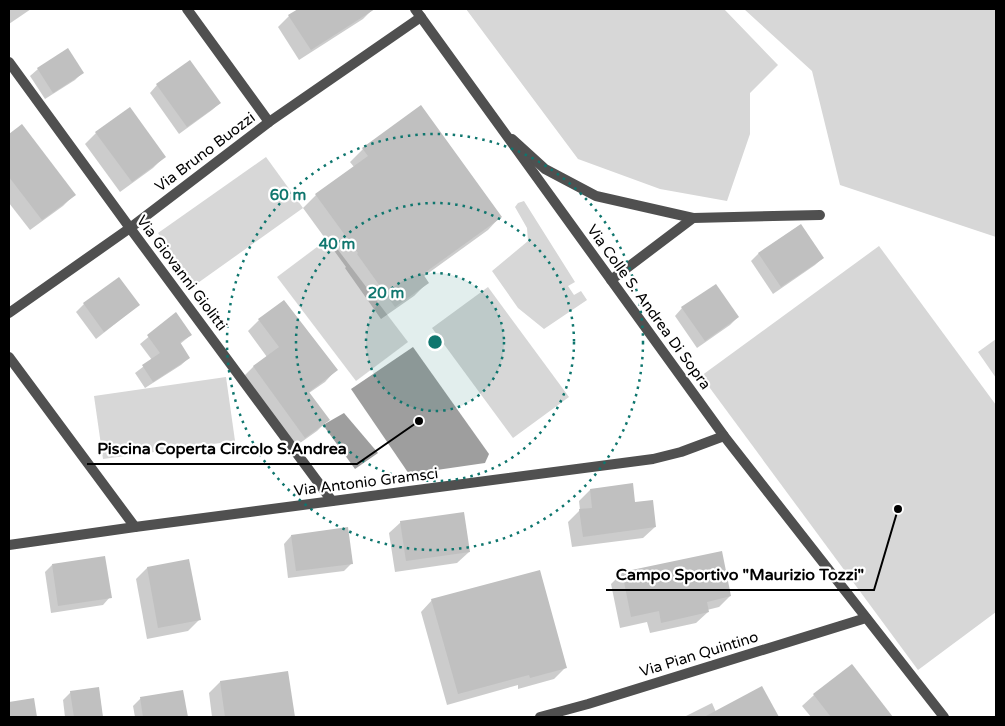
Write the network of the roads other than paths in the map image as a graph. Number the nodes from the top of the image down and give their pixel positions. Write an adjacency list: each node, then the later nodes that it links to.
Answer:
1 (187, 9): 4 (street)
2 (418, 13): 4 (street, Via Bruno Buozzi); 5 (street, Via Colle S. Andrea Di Sopra)
3 (9, 62): 8 (street, Via Giovanni Giolitti)
4 (269, 122): 8 (street, Via Bruno Buozzi)
5 (502, 130): 7 (street); 9 (street, Via Colle S. Andrea Di Sopra)
6 (820, 216): 7 (street)
7 (693, 218): 9 (street)
8 (130, 228): 10 (street, Via Bruno Buozzi); 13 (street, Via Giovanni Giolitti)
9 (611, 280): 12 (street, Via Colle S. Andrea Di Sopra)
10 (9, 313)
11 (9, 356): 14 (street)
12 (724, 436): 13 (street, Via Antonio Gramsci); 16 (street, Via Colle S. Andrea Di Sopra)
13 (332, 501): 14 (street, Via Antonio Gramsci)
14 (135, 527): 15 (street, Via Antonio Gramsci)
15 (9, 545)
16 (866, 618): 17 (street, Via Pian Quintino); 18 (street, Via Colle S. Andrea Di Sopra)
17 (540, 717)
18 (944, 717)

